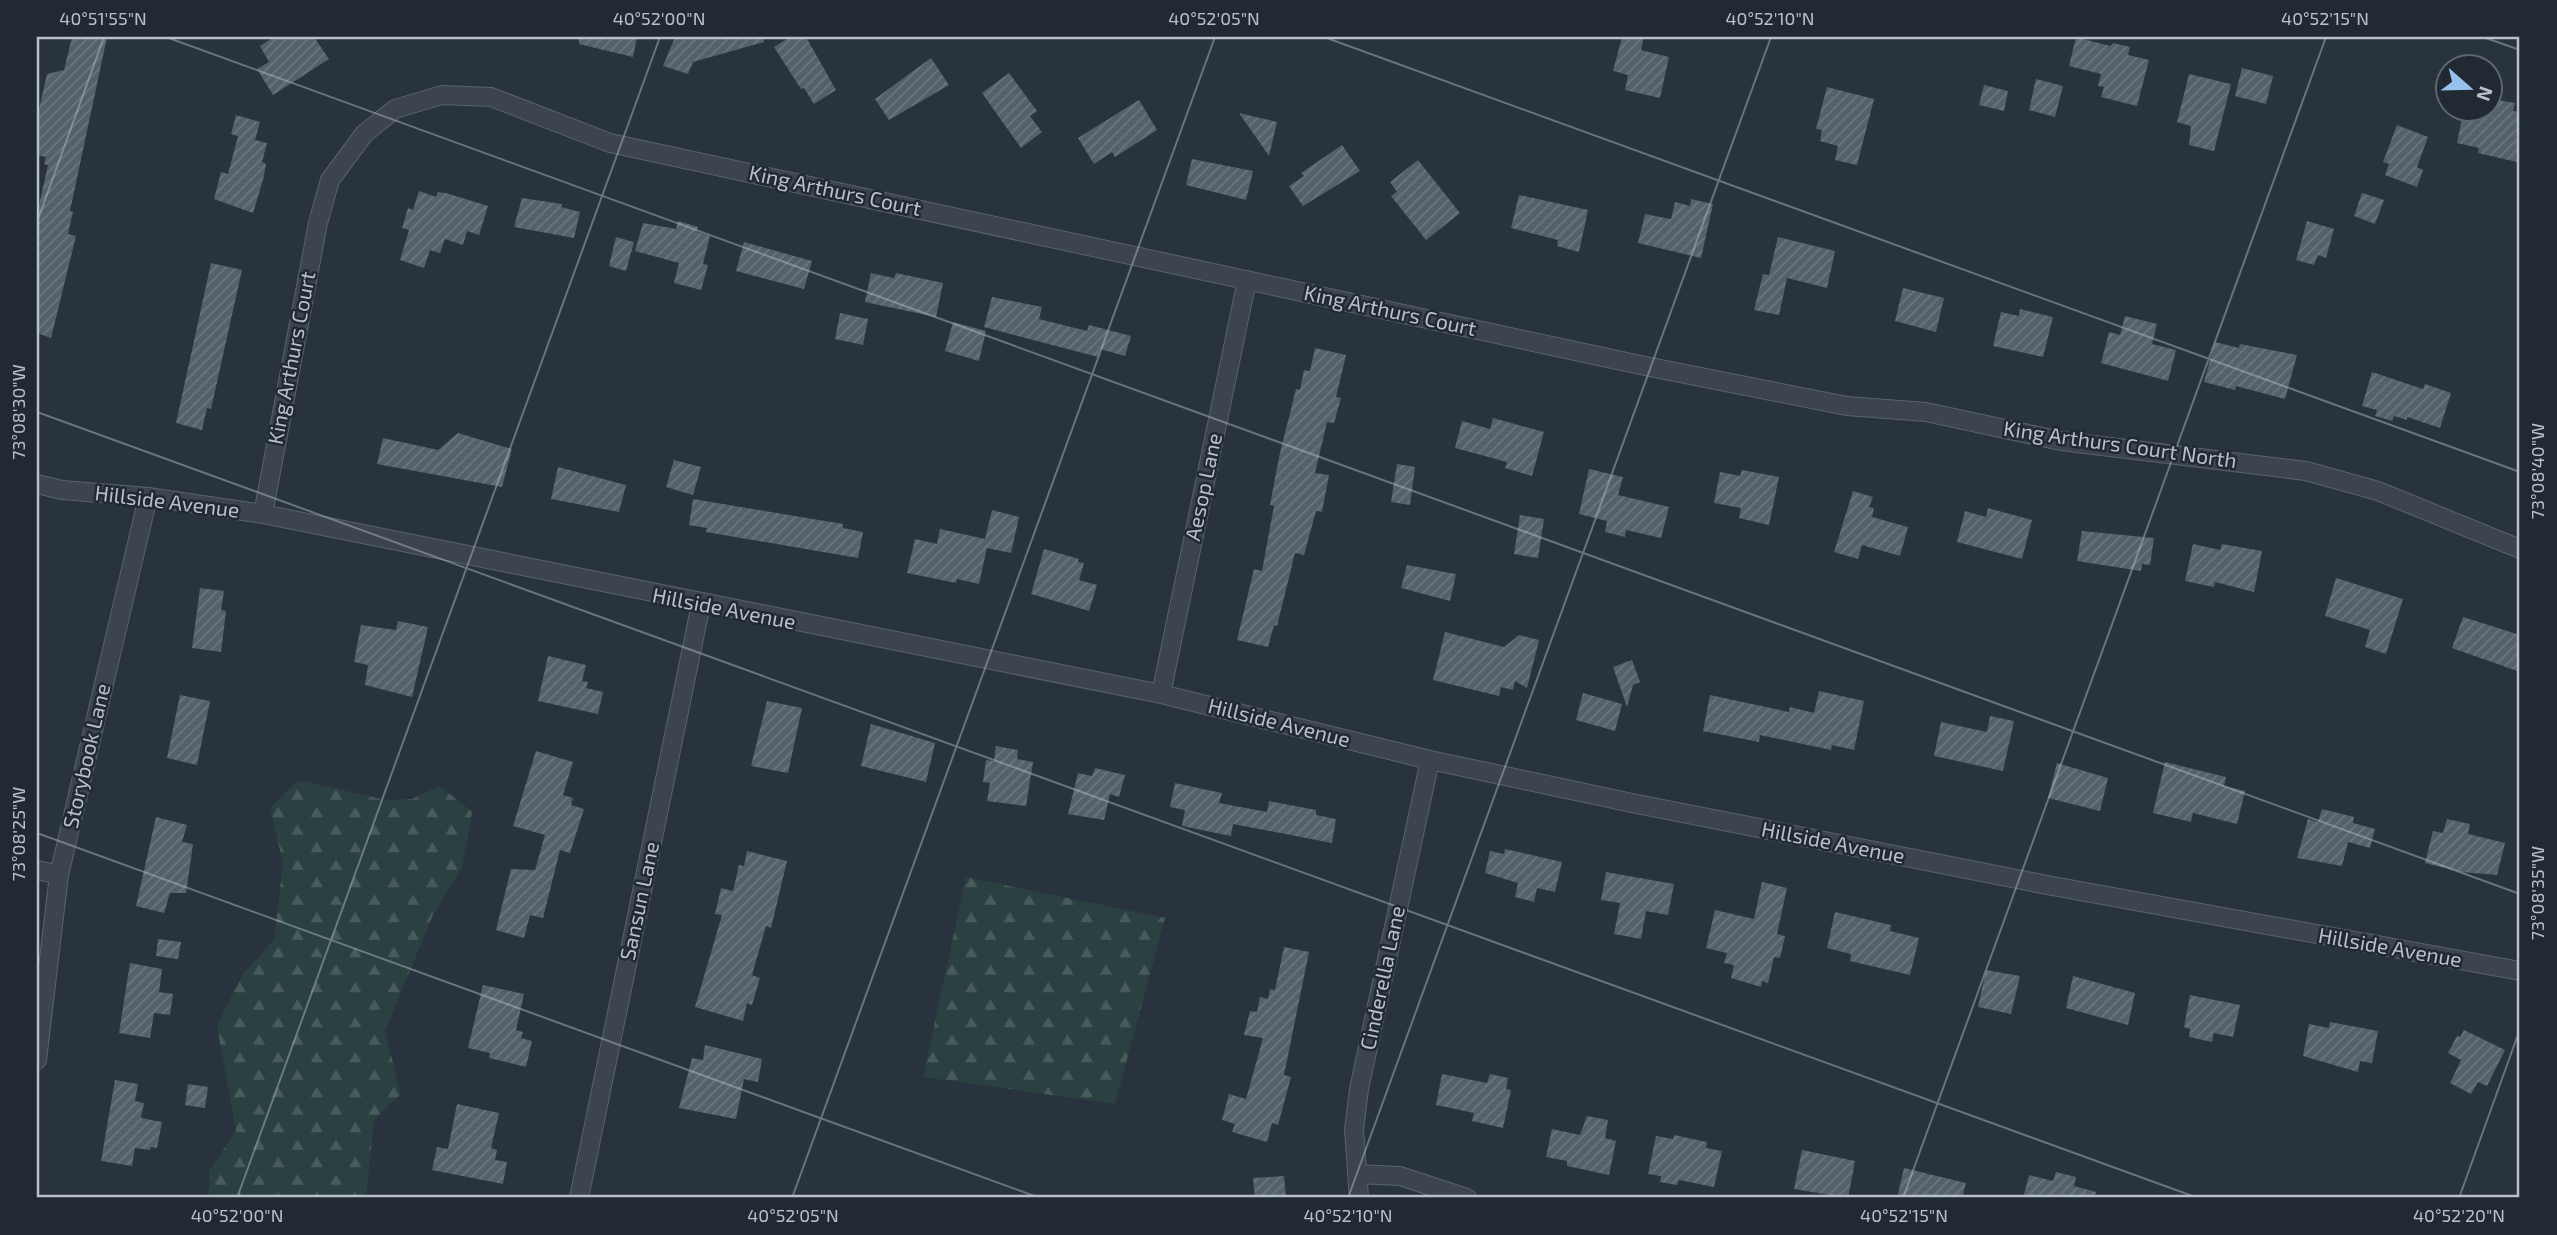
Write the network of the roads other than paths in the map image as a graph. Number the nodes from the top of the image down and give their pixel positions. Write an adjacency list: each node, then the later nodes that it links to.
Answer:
1 (1247, 280): 2 (street, King Arthurs Court); 5 (street, King Arthurs Court); 8 (street, Aesop Lane)
2 (1710, 378): 6 (street, King Arthurs Court North)
3 (37, 484): 4 (street, Hillside Avenue)
4 (148, 496): 5 (street, Hillside Avenue); 11 (street, Storybook Lane)
5 (263, 514): 7 (street, Hillside Avenue)
6 (2520, 549)
7 (701, 604): 8 (street, Hillside Avenue); 15 (street, Sansun Lane)
8 (1161, 694): 9 (street, Hillside Avenue)
9 (1430, 760): 12 (street, Hillside Avenue); 14 (street, Cinderella Lane)
10 (37, 870): 11 (street)
11 (59, 875): 13 (street, Storybook Lane)
12 (2520, 971)
13 (37, 1060)
14 (1357, 1174): 16 (street, Cinderella Lane); 17 (street)
15 (579, 1198)
16 (1359, 1198)
17 (1467, 1198)

